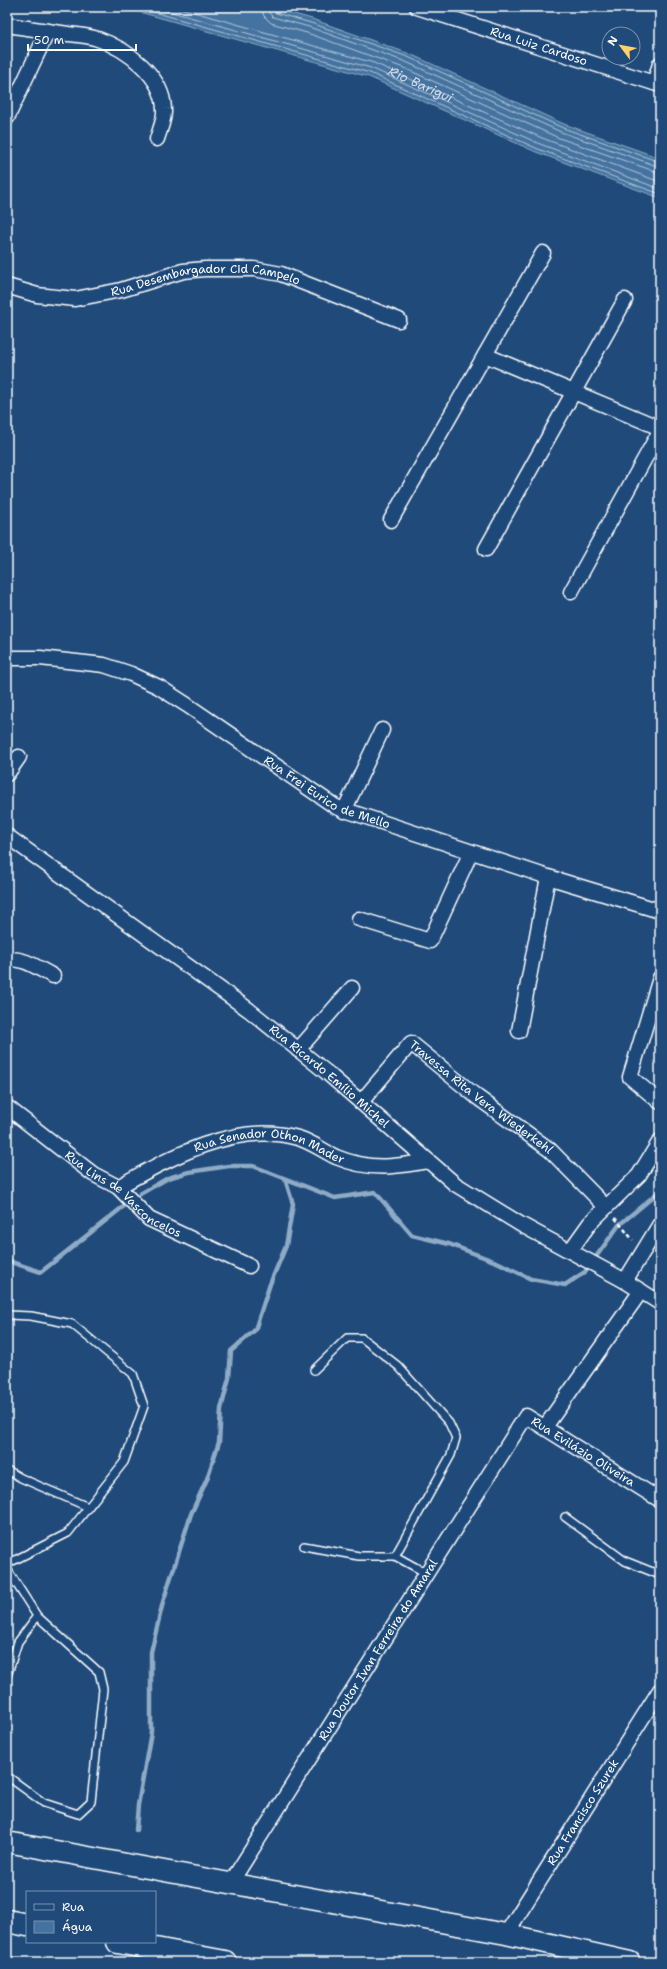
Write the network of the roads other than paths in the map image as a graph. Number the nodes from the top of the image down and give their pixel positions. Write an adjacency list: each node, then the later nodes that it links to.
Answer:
1 (421, 8): 5 (street, Rua Luiz Cardoso)
2 (7, 25): 3 (street)
3 (48, 31): 6 (street); 7 (street)
4 (660, 64): 5 (street)
5 (657, 84)
6 (7, 118)
7 (157, 139)
8 (543, 253): 12 (street)
9 (7, 286): 11 (street, Rua Desembargador Cid Campelo)
10 (625, 300): 13 (street)
11 (399, 320)
12 (485, 355): 13 (street); 15 (street)
13 (574, 392): 14 (street); 16 (street)
14 (660, 430): 17 (street)
15 (391, 520)
16 (486, 549)
17 (571, 592)
18 (7, 658): 22 (street, Rua Frei Eurico de Mello)
19 (382, 730): 22 (street)
20 (18, 757): 21 (street)
21 (7, 774)
22 (344, 811): 24 (street, Rua Frei Eurico de Mello)
23 (7, 836): 33 (street, Rua Ricardo Emílio Michel)
24 (471, 852): 25 (street, Rua Frei Eurico de Mello); 27 (street)
25 (548, 877): 26 (street, Rua Frei Eurico de Mello); 32 (street)
26 (660, 911)
27 (359, 919)
28 (7, 959): 29 (street)
29 (53, 976)
30 (660, 978): 35 (street)
31 (352, 988): 33 (street)
32 (519, 1031)
33 (298, 1050): 34 (street, Rua Ricardo Emílio Michel)
34 (361, 1102): 38 (street, Rua Ricardo Emílio Michel); 40 (street, Travessa Rita Vera Wiederkehl)
35 (660, 1102)
36 (7, 1107): 39 (street, Rua Lins de Vasconcelos)
37 (660, 1141): 40 (street)
38 (428, 1162): 39 (street, Rua Senador Othon Mader); 42 (street, Rua Ricardo Emílio Michel)
39 (118, 1187): 43 (street, Rua Lins de Vasconcelos)
40 (606, 1207): 42 (street)
41 (660, 1224): 44 (street)
42 (570, 1251): 44 (street, Rua Ricardo Emílio Michel)
43 (249, 1266)
44 (625, 1280): 45 (street, Rua Ricardo Emílio Michel)
45 (641, 1291): 46 (street, Rua Ricardo Emílio Michel); 50 (street)
46 (660, 1303)
47 (7, 1316): 53 (lane)
48 (314, 1370): 56 (lane)
49 (526, 1416): 50 (street, Rua Evilázio Oliveira); 59 (street, Rua Doutor Ivan Ferreira do Amaral)
50 (544, 1427): 52 (street, Rua Evilázio Oliveira)
51 (7, 1470): 53 (lane)
52 (660, 1500)
53 (88, 1506): 57 (lane)
54 (565, 1517): 60 (lane)
55 (304, 1546): 56 (lane)
56 (395, 1556): 59 (lane)
57 (7, 1564)
58 (7, 1569): 61 (lane)
59 (426, 1573): 66 (street, Rua Doutor Ivan Ferreira do Amaral)
60 (660, 1575)
61 (37, 1616): 62 (lane); 64 (lane)
62 (7, 1676)
63 (660, 1690): 69 (street, Rua Francisco Szurek)
64 (7, 1776)
65 (7, 1842): 66 (main road)
66 (230, 1884): 69 (main road)
67 (7, 1921): 68 (highway)
68 (26, 1925)
69 (506, 1934): 72 (main road)
70 (123, 1943): 71 (highway)
71 (225, 1962)
72 (630, 1962)

